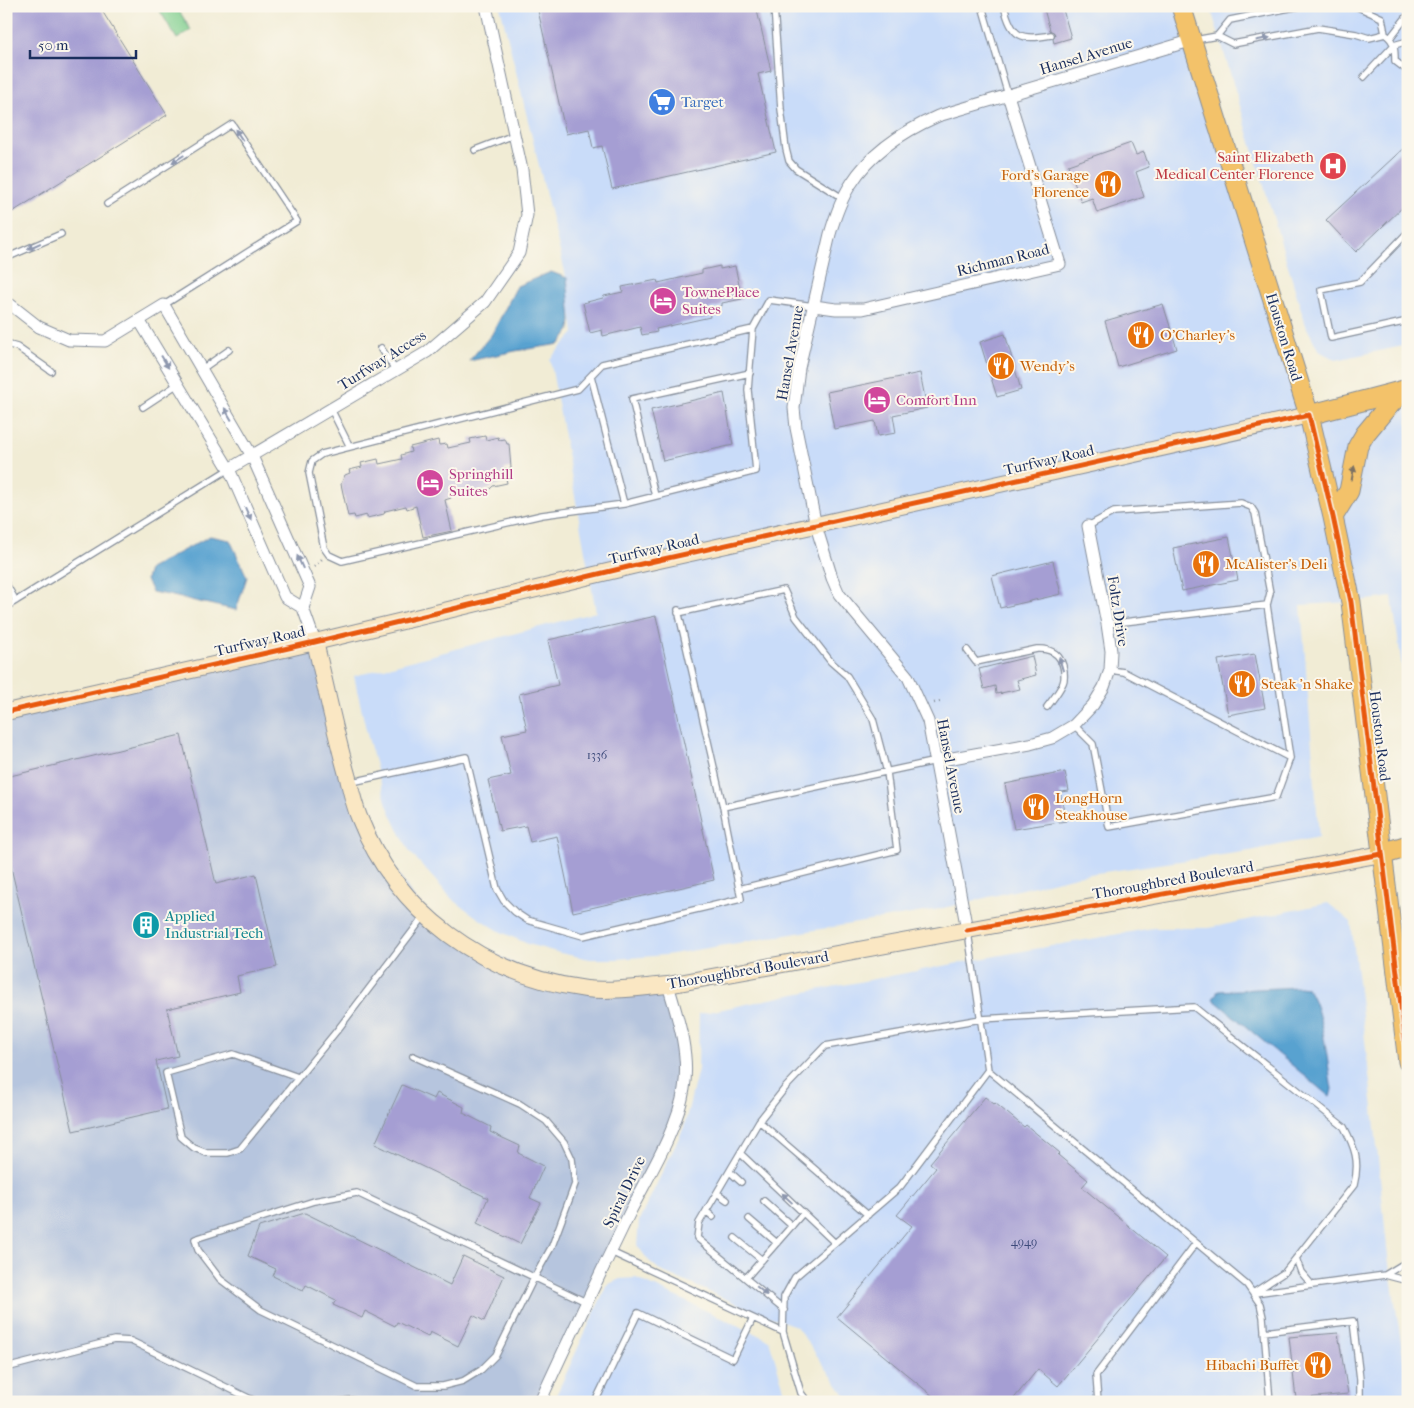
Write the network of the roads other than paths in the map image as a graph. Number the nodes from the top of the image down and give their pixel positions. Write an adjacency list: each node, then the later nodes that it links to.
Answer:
1 (486, 6): 18 (street, Turfway Access)
2 (774, 6): 20 (lane)
3 (982, 6): 17 (lane)
4 (1004, 6): 9 (lane)
5 (1181, 6): 12 (main road, Houston Road)
6 (1300, 6): 10 (lane)
7 (1356, 6): 11 (lane)
8 (1408, 15): 11 (lane)
9 (1052, 35)
10 (1217, 36): 11 (lane, one-way to 11); 12 (lane)
11 (1388, 36): 14 (lane)
12 (1190, 40): 17 (street, Hansel Avenue); 43 (main road, Houston Road)
13 (1408, 41): 14 (lane)
14 (1394, 45): 15 (lane); 16 (lane)
15 (1408, 71)
16 (1364, 77)
17 (1008, 95): 20 (street, Hansel Avenue); 27 (street, Richman Road)
18 (514, 135): 19 (lane); 35 (street, Turfway Access)
19 (475, 150)
20 (844, 199): 27 (street, Hansel Avenue)
21 (106, 204): 26 (lane, one-way to 21)
22 (1408, 232): 29 (lane)
23 (61, 234): 24 (lane, one-way to 24)
24 (6, 258)
25 (6, 305): 28 (street)
26 (164, 305): 28 (street); 34 (street)
27 (814, 306): 30 (lane); 50 (street, Hansel Avenue)
28 (140, 320): 39 (street, one-way to 39)
29 (1408, 321)
30 (753, 329): 37 (lane); 38 (lane)
31 (6, 344): 36 (lane)
32 (381, 348): 35 (lane)
33 (229, 350): 34 (lane)
34 (202, 369): 45 (street, one-way to 34)
35 (396, 371): 42 (street, Turfway Access)
36 (51, 372)
37 (750, 373): 47 (lane); 47 (lane)
38 (591, 376): 44 (lane); 48 (lane)
39 (178, 384): 41 (lane); 46 (street)
40 (1406, 390): 43 (main road, Turfway Road); 49 (main road, one-way to 40)
41 (143, 407)
42 (331, 409): 44 (lane); 45 (street, Turfway Access)
43 (1309, 415): 49 (main road, Houston Road); 50 (main road, Turfway Road)
44 (350, 446): 48 (lane)
45 (252, 456): 46 (street, Turfway Access); 56 (street, one-way to 45)
46 (229, 469): 53 (lane); 56 (street, one-way to 56)
47 (655, 496): 48 (lane)
48 (624, 504)
49 (1333, 517): 70 (main road, Houston Road)
50 (816, 526): 58 (main road, Turfway Road); 65 (street, Hansel Avenue)
51 (1088, 526): 54 (lane); 57 (street, Foltz Drive)
52 (6, 584): 53 (lane)
53 (16, 601): 55 (lane)
54 (1267, 605): 57 (lane); 64 (lane)
55 (6, 607)
56 (303, 608): 58 (street)
57 (1107, 624): 60 (street, Foltz Drive)
58 (315, 642): 62 (main road, Turfway Road); 67 (main road, Thoroughbred Boulevard)
59 (967, 650): 61 (lane, one-way to 59)
60 (1110, 670): 63 (street, Foltz Drive); 64 (lane)
61 (1047, 706)
62 (6, 712)
63 (1074, 725): 64 (lane); 65 (street, Foltz Drive)
64 (1290, 758)
65 (936, 761): 66 (lane); 74 (street, Hansel Avenue)
66 (887, 772): 68 (lane); 68 (lane); 72 (lane)
67 (349, 783): 72 (lane); 73 (main road, Thoroughbred Boulevard)
68 (723, 807): 72 (lane)
69 (1408, 846): 70 (highway)
70 (1382, 854): 71 (highway); 74 (main road, Thoroughbred Boulevard); 78 (main road, Houston Road)
71 (1408, 854)
72 (739, 889)
73 (425, 915): 75 (main road, Thoroughbred Boulevard); 80 (lane)
74 (968, 930): 75 (main road, Thoroughbred Boulevard); 76 (lane)
75 (668, 985): 98 (street, Spiral Drive)
76 (981, 1019): 79 (lane); 81 (lane); 99 (lane)
77 (413, 1056): 103 (lane)
78 (1408, 1062)
79 (988, 1070): 90 (lane); 97 (lane)
80 (298, 1078): 80 (lane)
81 (759, 1121): 82 (lane); 90 (lane)
82 (740, 1154): 83 (lane); 89 (lane, one-way to 82)
83 (730, 1172): 84 (lane); 85 (lane)
84 (741, 1182)
85 (718, 1192): 86 (lane); 88 (lane)
86 (727, 1200)
87 (764, 1201): 93 (lane)
88 (706, 1211): 91 (lane); 104 (lane)
89 (803, 1213): 93 (lane); 96 (lane)
90 (868, 1215): 96 (lane)
91 (713, 1217)
92 (749, 1219): 95 (lane)
93 (792, 1226): 95 (lane)
94 (736, 1238): 100 (lane)
95 (777, 1243): 100 (lane)
96 (835, 1243): 109 (lane)
97 (1196, 1243): 107 (lane); 120 (lane)
98 (611, 1252): 108 (street, Spiral Drive); 110 (lane)
99 (1296, 1258): 106 (lane); 107 (lane)
100 (762, 1260): 104 (lane)
101 (1408, 1261): 102 (lane)
102 (1385, 1275): 105 (lane); 106 (lane)
103 (534, 1278): 103 (lane); 108 (lane)
104 (746, 1278): 109 (lane, one-way to 109)
105 (1408, 1281)
106 (1312, 1285): 107 (lane)
107 (1253, 1293): 112 (lane)
108 (586, 1302): 117 (street, Spiral Drive)
109 (784, 1310): 111 (lane)
110 (753, 1318): 111 (lane); 118 (lane)
111 (783, 1332): 119 (lane)
112 (1264, 1332): 121 (lane); 122 (lane)
113 (6, 1368): 114 (lane)
114 (257, 1402)
115 (338, 1402): 116 (lane)
116 (359, 1402)
117 (540, 1402)
118 (595, 1402)
119 (808, 1402)
120 (1098, 1402)
121 (1270, 1402)
122 (1360, 1402)

